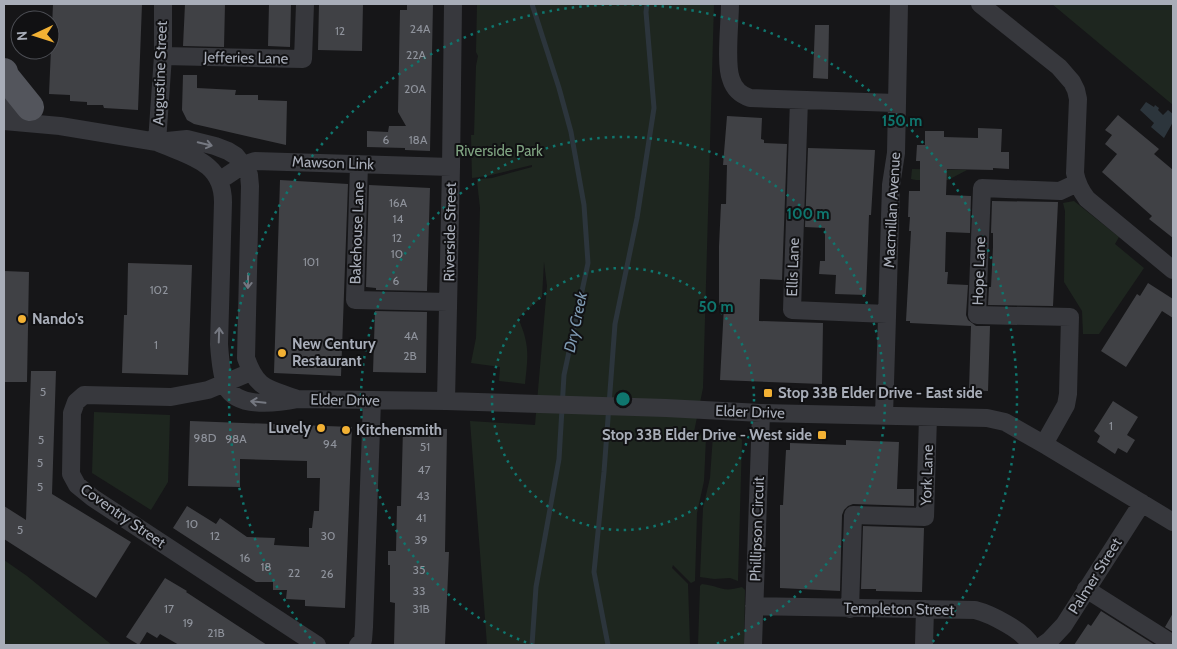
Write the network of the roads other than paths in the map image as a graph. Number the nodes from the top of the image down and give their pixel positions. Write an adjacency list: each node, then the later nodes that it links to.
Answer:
1 (163, 4): 7 (street, Augustine Street)
2 (305, 4): 7 (street, Jefferies Lane)
3 (453, 4): 18 (street, Riverside Street)
4 (730, 4): 9 (street)
5 (898, 4): 10 (street, Macmillan Avenue)
6 (980, 4): 20 (street)
7 (163, 56): 15 (street, Augustine Street)
8 (4, 72): 12 (main road)
9 (799, 100): 10 (street); 23 (street, Ellis Lane)
10 (896, 103): 23 (street, Macmillan Avenue)
11 (4, 104): 12 (street)
12 (30, 107): 14 (street)
13 (4, 121): 14 (street)
14 (60, 126): 15 (street)
15 (157, 142): 17 (street, one-way to 17); 19 (street)
16 (359, 164): 17 (street, Mawson Link); 18 (street, Mawson Link); 22 (street, Bakehouse Lane)
17 (244, 165): 19 (street, Mawson Link); 24 (street, one-way to 24)
18 (451, 167): 22 (street, Riverside Street)
19 (219, 181): 25 (street, one-way to 19)
20 (1077, 183): 21 (street); 32 (street, Hope Lane)
21 (1173, 270)
22 (448, 302): 28 (street, Riverside Street)
23 (887, 314): 30 (street, Macmillan Avenue)
24 (251, 372): 25 (street, Coventry Street); 26 (street, Elder Drive)
25 (226, 384): 26 (street, Elder Drive, one-way to 25); 40 (street, Coventry Street)
26 (298, 399): 27 (street, Elder Drive)
27 (372, 401): 28 (street, Elder Drive); 41 (street)
28 (446, 401): 29 (street, Elder Drive)
29 (760, 413): 30 (street, Elder Drive); 36 (street, Phillipson Circuit)
30 (884, 416): 31 (street, Elder Drive)
31 (928, 418): 32 (street, Elder Drive); 37 (street, York Lane)
32 (1044, 444): 33 (street, Elder Drive)
33 (1142, 503): 34 (street, Elder Drive); 35 (street, Palmer Street)
34 (1173, 522)
35 (1086, 589): 39 (street); 45 (street, Palmer Street)
36 (754, 606): 37 (street, Templeton Street); 42 (street, Phillipson Circuit)
37 (850, 609): 38 (street, Templeton Street)
38 (926, 609): 43 (street); 44 (street, Templeton Street)
39 (1173, 644)
40 (317, 645)
41 (358, 645)
42 (753, 645)
43 (924, 645)
44 (1031, 645)
45 (1043, 645)

